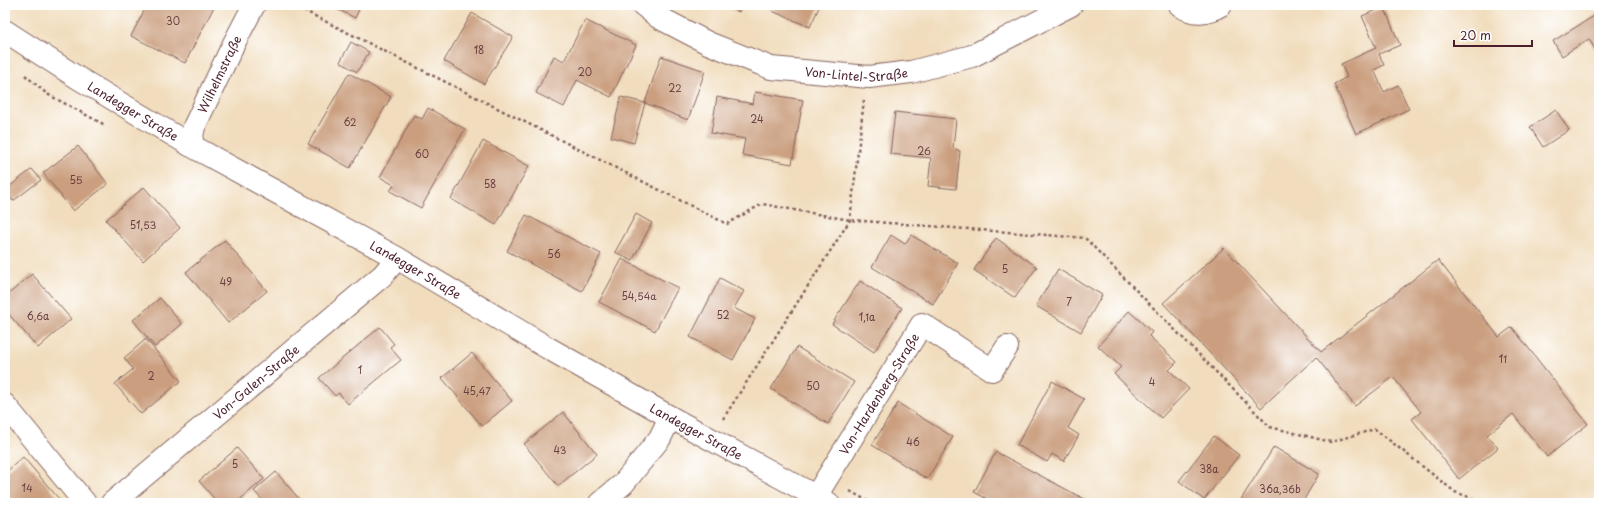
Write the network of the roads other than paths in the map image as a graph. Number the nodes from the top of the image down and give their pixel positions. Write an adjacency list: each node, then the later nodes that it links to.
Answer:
1 (254, 5): 7 (street, Wilhelmstraße)
2 (643, 5): 3 (street, Von-Lintel-Straße)
3 (1071, 5)
4 (1180, 5): 5 (street)
5 (1221, 5)
6 (5, 31): 7 (street, Landegger Straße)
7 (190, 145): 8 (street, Landegger Straße)
8 (396, 258): 11 (street, Landegger Straße); 14 (street, Von-Galen-Straße)
9 (1007, 347): 12 (street, Von-Hardenberg-Straße)
10 (5, 405): 13 (street)
11 (670, 417): 12 (street, Landegger Straße); 15 (street)
12 (822, 500)
13 (85, 503)
14 (112, 503)
15 (600, 503)

